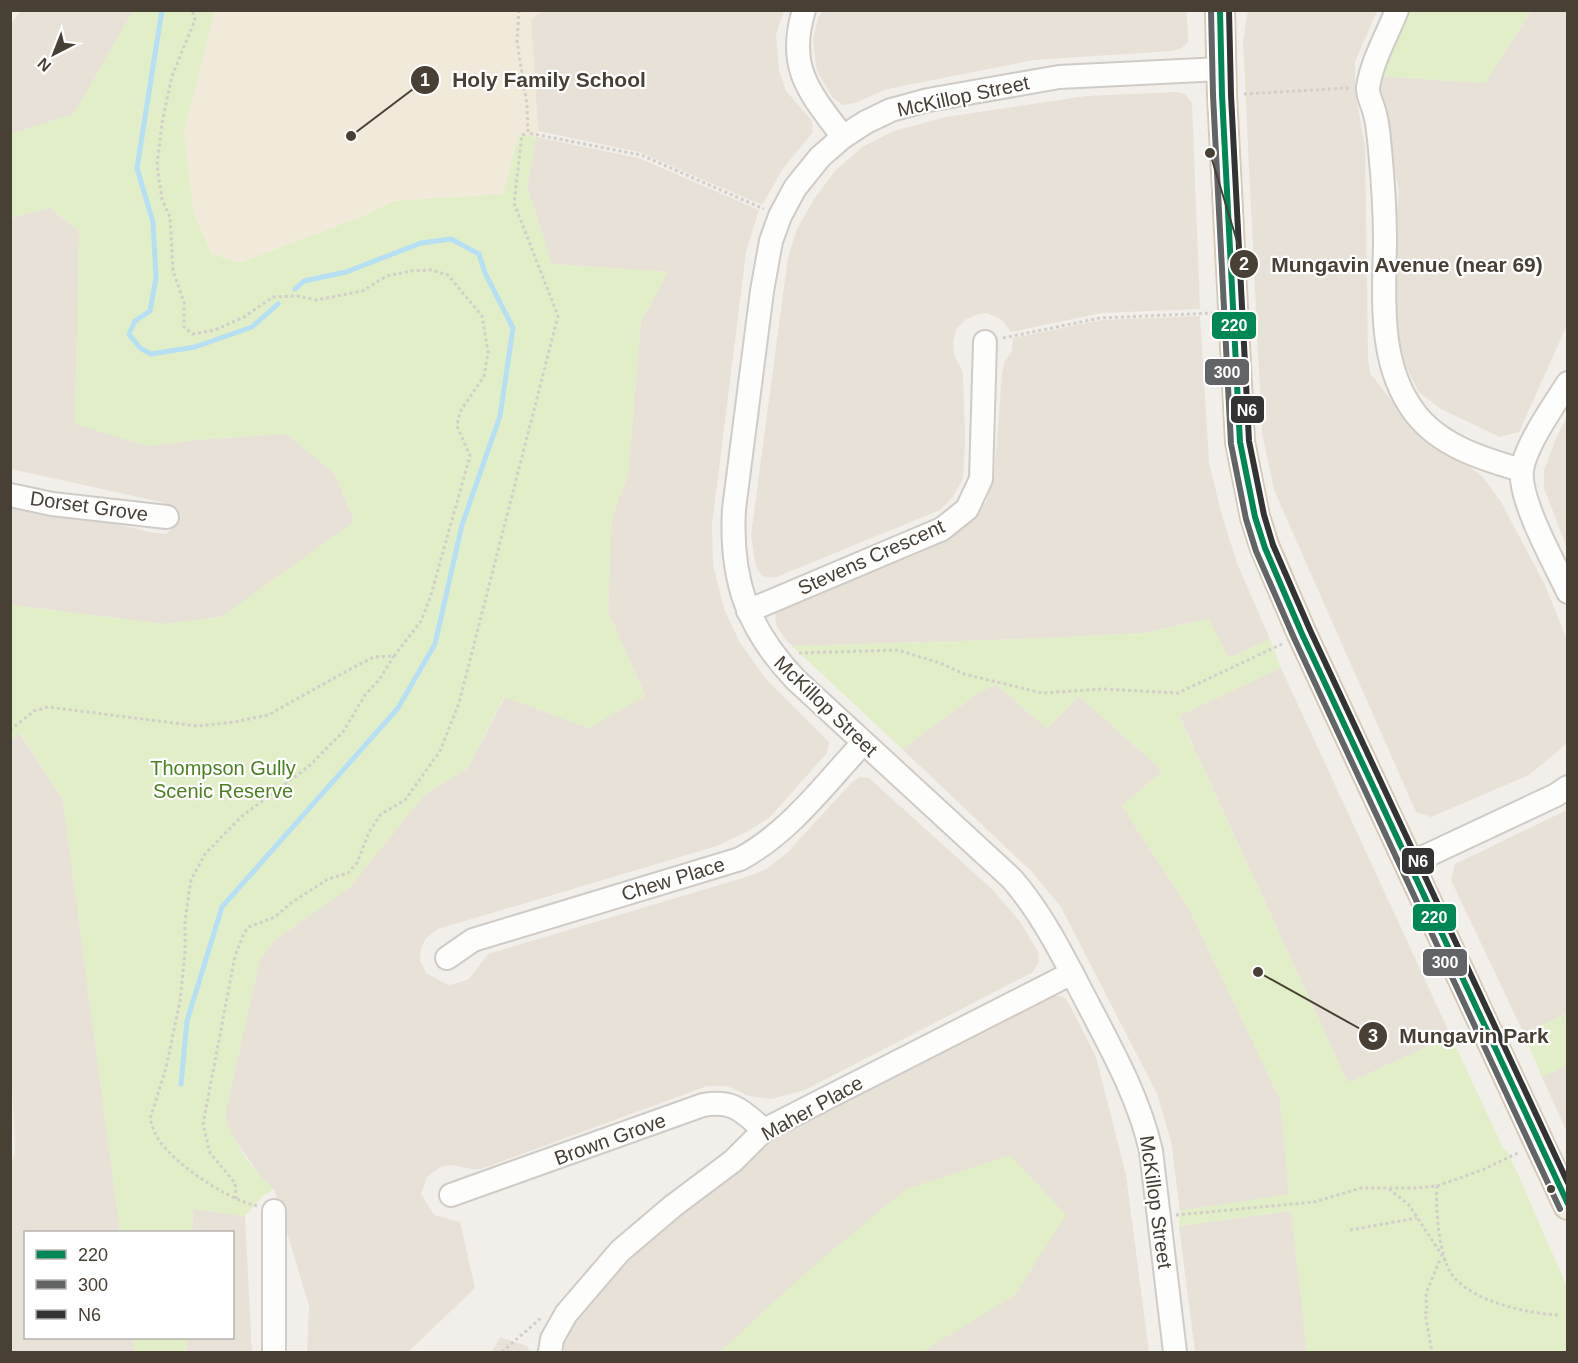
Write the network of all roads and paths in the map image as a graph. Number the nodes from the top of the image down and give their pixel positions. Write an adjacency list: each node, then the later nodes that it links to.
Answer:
1 (192, 10): 21 (path)
2 (519, 10): 8 (path)
3 (804, 10): 9 (street)
4 (1220, 10): 6 (main road)
5 (1397, 10): 7 (street)
6 (1221, 82): 7 (path); 9 (street, McKillop Street); 11 (main road)
7 (1368, 87): 14 (street)
8 (528, 133): 10 (path); 33 (path)
9 (843, 137): 10 (street, McKillop Street)
10 (780, 216): 18 (street, McKillop Street)
11 (1233, 312): 12 (path); 19 (main road)
12 (985, 342): 18 (street, Stevens Crescent)
13 (1568, 383): 14 (street)
14 (1521, 470): 17 (street)
15 (10, 495): 16 (street, Dorset Grove)
16 (167, 517)
17 (1568, 592)
18 (748, 611): 20 (street, McKillop Street)
19 (1302, 634): 20 (path); 25 (main road)
20 (772, 654): 23 (street, McKillop Street)
21 (394, 656): 22 (path); 33 (path)
22 (10, 730)
23 (863, 743): 26 (street, Chew Place); 27 (street, McKillop Street)
24 (1568, 787): 25 (street)
25 (1409, 864): 29 (main road)
26 (447, 958)
27 (1072, 973): 28 (street, Maher Place); 36 (street, McKillop Street)
28 (764, 1130): 32 (street, Brown Grove); 40 (street, Maher Place)
29 (1538, 1143): 30 (path); 34 (main road)
30 (1437, 1186): 31 (path); 39 (path)
31 (1388, 1188): 36 (path); 37 (path)
32 (451, 1196)
33 (236, 1199): 35 (path)
34 (1568, 1205)
35 (274, 1210): 42 (street)
36 (1160, 1217): 45 (street, McKillop Street)
37 (1417, 1218): 38 (path); 39 (path)
38 (1350, 1230)
39 (1445, 1260): 41 (path); 46 (path)
40 (566, 1314): 43 (path); 44 (street, Maher Place)
41 (1558, 1315)
42 (274, 1353)
43 (502, 1353)
44 (550, 1353)
45 (1175, 1353)
46 (1432, 1353)

